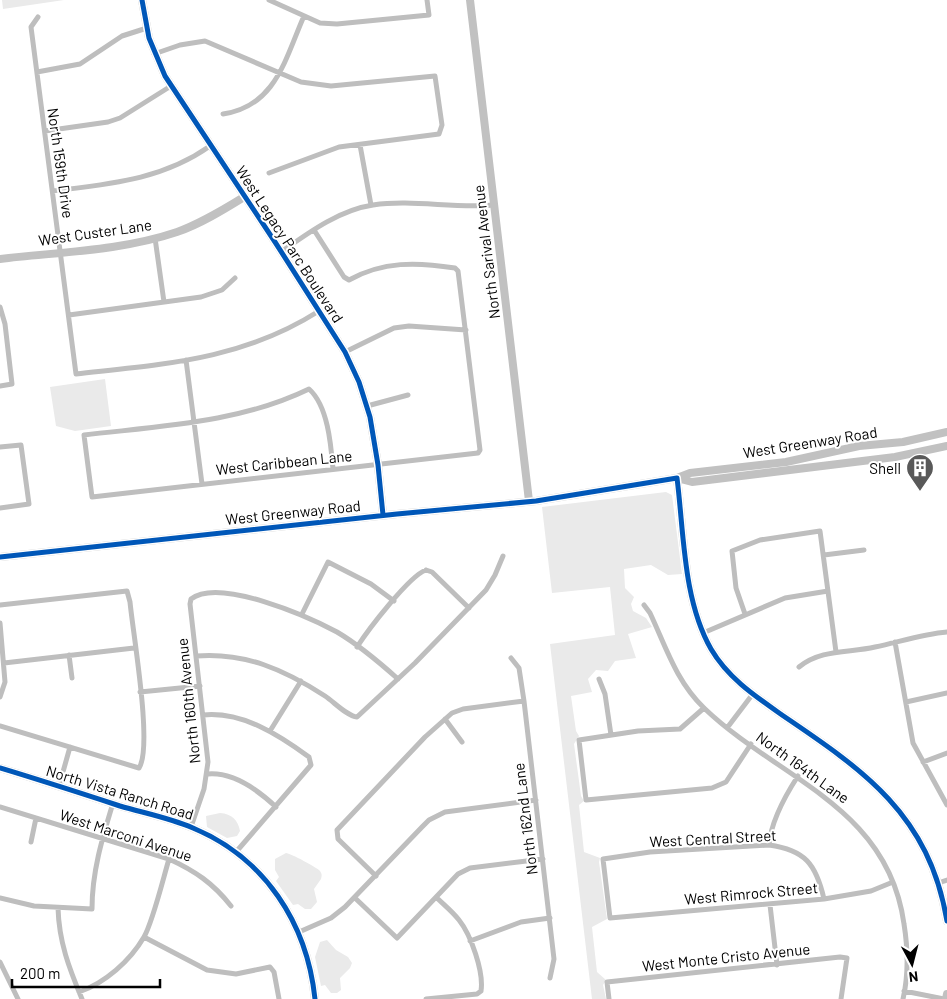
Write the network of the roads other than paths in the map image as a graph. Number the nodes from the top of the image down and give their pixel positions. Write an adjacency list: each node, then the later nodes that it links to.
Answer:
1 (142, 0): 7 (main road, West Legacy Parc Boulevard)
2 (268, 0): 5 (street)
3 (427, 0): 5 (street)
4 (470, 0): 20 (main road, North Sarival Avenue)
5 (304, 16): 10 (street)
6 (38, 17): 9 (street, North 159th Drive)
7 (147, 28): 8 (main road, West Legacy Parc Boulevard); 9 (street)
8 (154, 54): 10 (street); 11 (main road, West Legacy Parc Boulevard)
9 (37, 72): 13 (street, North 159th Drive)
10 (279, 73): 12 (street); 14 (street)
11 (171, 86): 13 (street); 15 (main road, West Legacy Parc Boulevard)
12 (223, 114)
13 (45, 131): 17 (street, North 159th Drive)
14 (360, 145): 16 (street); 19 (street)
15 (210, 146): 17 (street); 18 (main road, West Legacy Parc Boulevard)
16 (270, 173)
17 (52, 191): 23 (street, North 159th Drive)
18 (244, 197): 22 (main road, West Custer Lane); 24 (main road, West Legacy Parc Boulevard)
19 (372, 205): 20 (street); 21 (street)
20 (495, 205): 46 (main road, North Sarival Avenue)
21 (314, 230): 24 (street); 32 (street)
22 (155, 238): 23 (main road, West Custer Lane); 27 (street)
23 (61, 252): 25 (main road, West Custer Lane); 30 (street, North 159th Drive)
24 (281, 252): 29 (main road, West Legacy Parc Boulevard)
25 (0, 259)
26 (235, 278): 27 (street)
27 (164, 302): 30 (street)
28 (0, 307): 31 (street)
29 (319, 311): 33 (main road, West Legacy Parc Boulevard); 34 (street)
30 (69, 314): 34 (street, North 159th Drive)
31 (2, 325): 35 (street)
32 (466, 330): 33 (street); 42 (street, West Caribbean Lane)
33 (345, 352): 37 (main road, West Legacy Parc Boulevard)
34 (186, 360): 38 (street)
35 (0, 386)
36 (408, 395): 37 (street)
37 (367, 406): 42 (main road, West Legacy Parc Boulevard)
38 (194, 422): 43 (street); 45 (street); 45 (street, West Caribbean Lane)
39 (947, 432): 44 (main road, West Greenway Road)
40 (947, 446): 44 (main road, West Greenway Road)
41 (0, 447): 47 (street)
42 (378, 465): 43 (street, West Caribbean Lane); 48 (main road, West Legacy Parc Boulevard)
43 (333, 469): 45 (street, West Caribbean Lane)
44 (677, 478): 46 (main road, West Greenway Road); 62 (main road)
45 (202, 484)
46 (529, 501): 48 (main road, West Greenway Road)
47 (0, 508)
48 (383, 515): 52 (main road, West Greenway Road)
49 (864, 550): 50 (street)
50 (824, 555): 53 (street); 59 (street)
51 (503, 556): 57 (street)
52 (0, 557)
53 (828, 591): 59 (street); 66 (street)
54 (394, 601): 57 (street); 58 (street); 64 (street)
55 (0, 605): 65 (street)
56 (644, 606): 83 (street, North 164th Lane)
57 (469, 608): 73 (street)
58 (302, 614): 64 (street); 68 (street, North 160th Avenue)
59 (745, 614): 62 (street)
60 (0, 623): 70 (street)
61 (947, 632): 63 (street)
62 (703, 633): 79 (main road)
63 (895, 642): 66 (street); 82 (street)
64 (358, 647): 73 (street)
65 (134, 648): 67 (street); 77 (street)
66 (836, 652): 71 (street)
67 (69, 656): 70 (street); 72 (street)
68 (196, 656): 75 (street); 76 (street, North 160th Avenue)
69 (511, 658): 81 (street, North 162nd Lane)
70 (4, 663): 80 (street)
71 (799, 667)
72 (72, 678)
73 (398, 679): 75 (street)
74 (599, 679): 89 (street)
75 (301, 681): 88 (street)
76 (200, 686): 77 (street); 84 (street, North 160th Avenue)
77 (140, 692): 92 (street)
78 (947, 693): 82 (street)
79 (752, 695): 87 (street); 115 (main road)
80 (0, 697)
81 (524, 702): 85 (street); 99 (street, North 162nd Lane)
82 (906, 702): 94 (street)
83 (704, 708): 87 (street, North 164th Lane); 89 (street)
84 (203, 715): 88 (street); 96 (street, North 160th Avenue)
85 (445, 719): 90 (street); 112 (street)
86 (0, 726): 92 (street)
87 (727, 728): 91 (street, North 164th Lane)
88 (270, 731): 103 (street)
89 (611, 735): 91 (street)
90 (462, 742)
91 (751, 744): 97 (street, North 164th Lane)
92 (70, 747): 98 (street)
93 (947, 754): 94 (street)
94 (923, 762): 101 (street)
95 (0, 768): 98 (main road, North Vista Ranch Road)
96 (208, 774): 103 (street); 105 (street, North 160th Avenue)
97 (798, 776): 108 (street); 114 (street, North 164th Lane)
98 (59, 786): 100 (main road, North Vista Ranch Road)
99 (536, 800): 111 (street, North 162nd Lane); 112 (street)
100 (113, 803): 105 (main road, North Vista Ranch Road); 106 (street)
101 (947, 804)
102 (0, 807): 104 (street, West Marconi Avenue)
103 (276, 807): 109 (street)
104 (36, 818): 106 (street, West Marconi Avenue); 107 (street)
105 (191, 827): 109 (main road, North Vista Ranch Road)
106 (102, 839): 110 (street, West Marconi Avenue); 122 (street)
107 (31, 842)
108 (769, 845): 119 (street, West Central Street); 124 (street, West Central Street)
109 (236, 852): 126 (main road, North Vista Ranch Road)
110 (169, 859): 121 (street, West Marconi Avenue); 127 (street)
111 (543, 859): 116 (street); 123 (street, North 162nd Lane)
112 (376, 876): 118 (street)
113 (947, 880): 115 (street)
114 (893, 882): 119 (street, West Rimrock Street); 132 (street, North 164th Lane)
115 (938, 883): 125 (main road)
116 (436, 897): 118 (street); 128 (street)
117 (0, 898): 122 (street)
118 (355, 898): 126 (street)
119 (824, 899): 120 (street, West Rimrock Street)
120 (770, 905): 124 (street, West Rimrock Street); 130 (street)
121 (231, 906)
122 (58, 908): 133 (street)
123 (550, 918): 128 (street); 131 (street, North 162nd Lane)
124 (610, 918)
125 (947, 921)
126 (300, 932): 138 (main road, North Vista Ranch Road)
127 (144, 937): 133 (street); 137 (street)
128 (470, 942): 139 (street)
129 (0, 962): 135 (street)
130 (777, 965): 140 (street, West Monte Cristo Avenue); 141 (street, West Monte Cristo Avenue)
131 (550, 978)
132 (904, 991): 142 (street, North 164th Lane); 143 (street)
133 (80, 992): 136 (street)
134 (947, 994): 143 (main road)
135 (18, 999)
136 (82, 999)
137 (279, 999)
138 (315, 999)
139 (426, 999)
140 (609, 999)
141 (842, 999)
142 (902, 999)
143 (945, 999)

